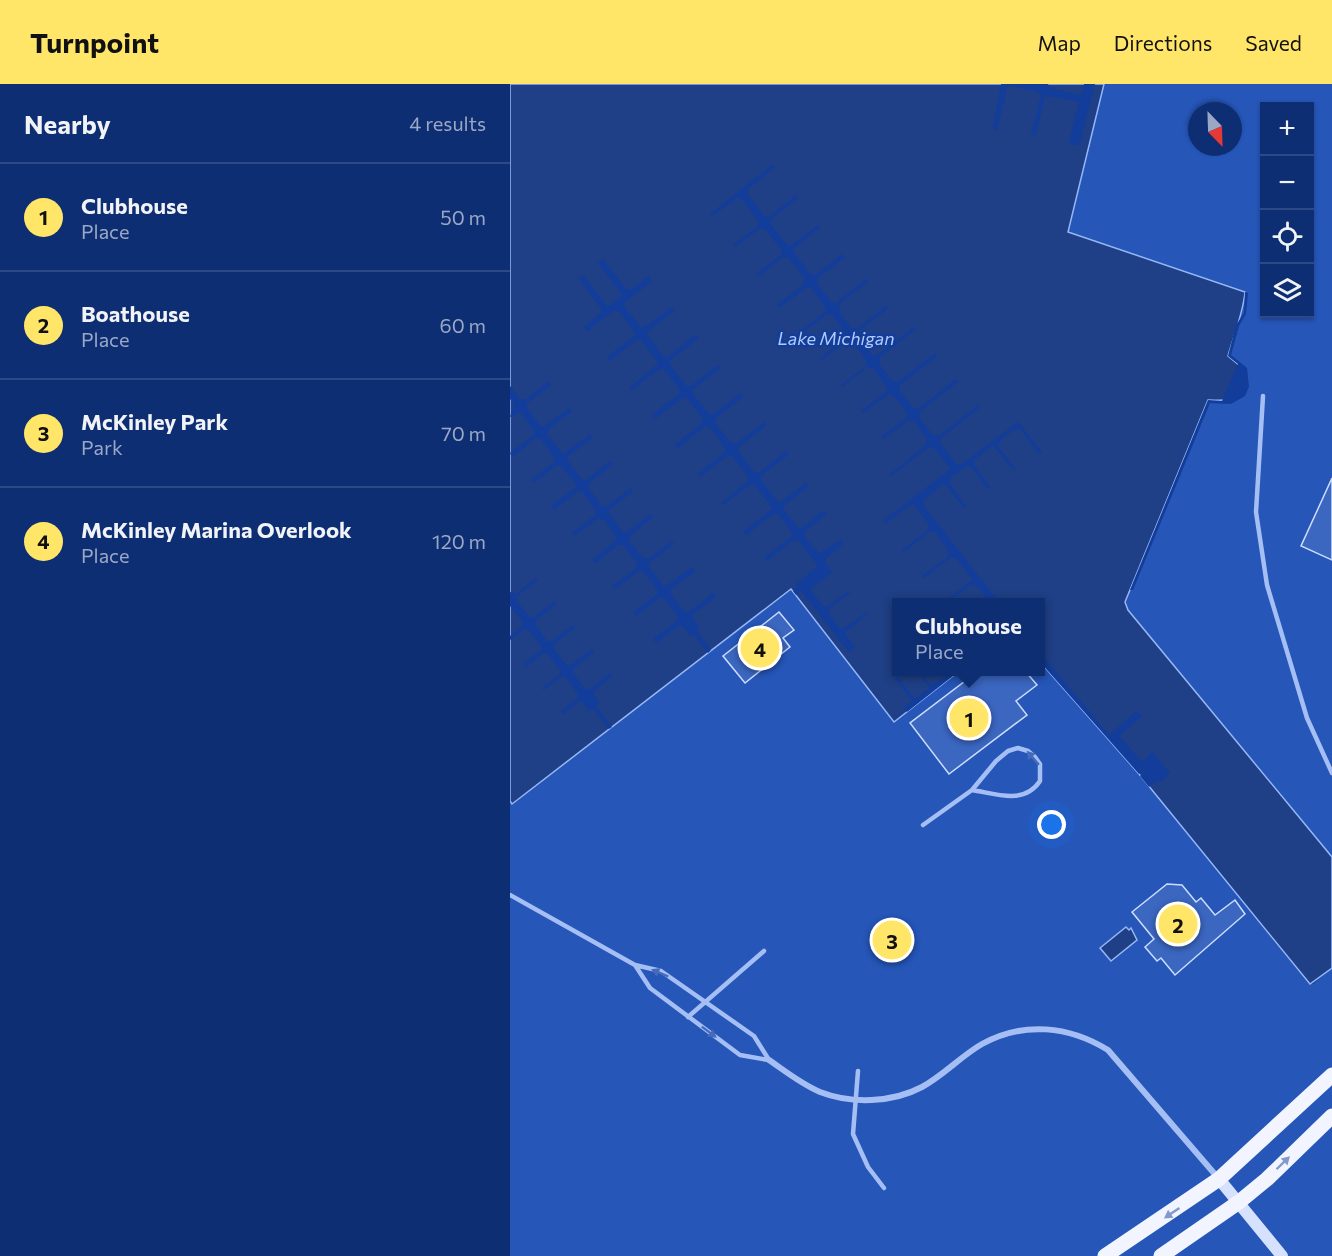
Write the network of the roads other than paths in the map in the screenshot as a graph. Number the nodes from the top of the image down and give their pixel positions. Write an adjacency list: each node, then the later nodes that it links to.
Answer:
1 (1263, 396): 2 (lane)
2 (1332, 773)
3 (972, 790): 3 (lane, one-way to 3); 4 (lane)
4 (923, 825)
5 (510, 895): 7 (lane)
6 (764, 951): 8 (lane)
7 (635, 965): 8 (lane, one-way to 7); 9 (lane)
8 (706, 1002): 9 (lane); 10 (lane)
9 (688, 1017): 10 (lane, one-way to 10)
10 (769, 1060): 13 (street)
11 (858, 1071): 13 (lane)
12 (1332, 1075): 15 (main road)
13 (857, 1099): 15 (street); 16 (lane)
14 (1332, 1116): 17 (main road, one-way to 14)
15 (1219, 1179): 17 (street); 18 (main road, one-way to 18)
16 (884, 1188)
17 (1239, 1202): 19 (main road); 20 (street)
18 (1105, 1256)
19 (1161, 1256)
20 (1282, 1256)

